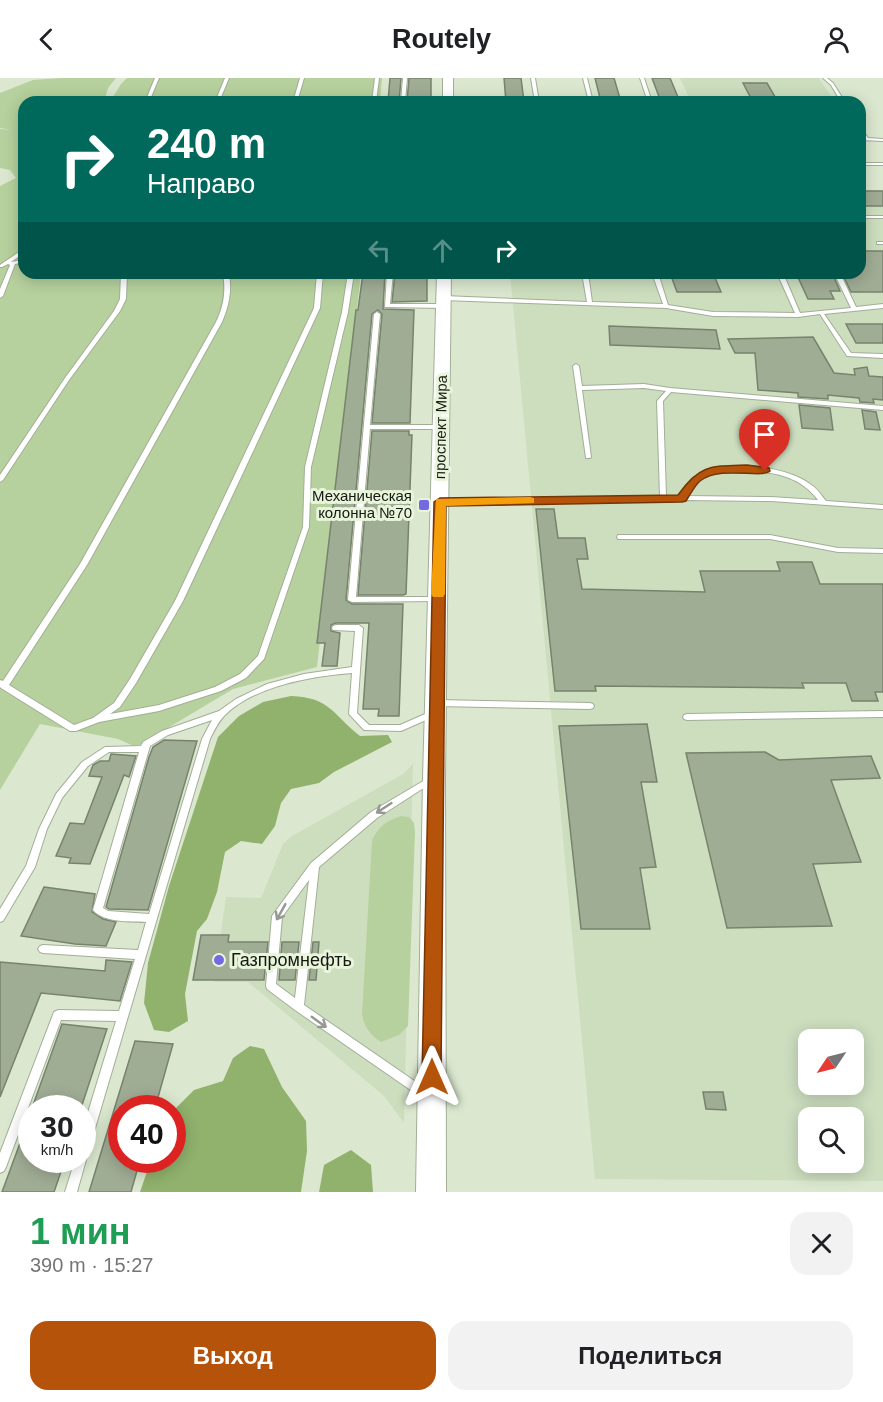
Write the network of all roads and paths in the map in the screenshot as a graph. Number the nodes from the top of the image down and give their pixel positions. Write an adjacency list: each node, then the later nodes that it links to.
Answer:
1 (157, 78): 11 (lane)
2 (227, 78): 12 (lane)
3 (302, 78): 13 (lane)
4 (377, 78): 14 (lane)
5 (405, 78): 15 (lane)
6 (448, 78): 16 (street)
7 (533, 78): 17 (lane)
8 (585, 78): 18 (lane)
9 (642, 78): 19 (lane)
10 (825, 78): 20 (lane)
11 (150, 96)
12 (220, 96)
13 (297, 96)
14 (375, 96)
15 (404, 96)
16 (448, 96)
17 (536, 96)
18 (590, 96)
19 (648, 96)
20 (839, 96)
21 (867, 140): 22 (lane)
22 (883, 140)
23 (866, 164): 24 (lane)
24 (883, 164)
25 (867, 217): 26 (lane)
26 (883, 217)
27 (18, 255): 30 (lane)
28 (18, 262): 29 (lane)
29 (13, 263): 30 (lane); 41 (lane)
30 (1, 266)
31 (124, 279): 58 (lane)
32 (226, 279): 69 (lane)
33 (319, 279): 75 (lane)
34 (350, 279): 75 (lane)
35 (389, 279): 42 (lane)
36 (444, 279): 42 (street, проспект Мира)
37 (586, 279): 43 (lane)
38 (657, 279): 44 (lane)
39 (783, 279): 49 (lane)
40 (840, 279): 46 (lane)
41 (0, 296)
42 (444, 302): 43 (lane); 56 (street, проспект Мира)
43 (590, 303): 44 (lane)
44 (666, 306): 49 (lane)
45 (883, 306): 46 (lane)
46 (854, 309): 48 (lane)
47 (378, 314): 55 (lane)
48 (822, 314): 49 (lane); 50 (lane)
49 (798, 315)
50 (883, 356)
51 (576, 366): 52 (lane)
52 (579, 388): 53 (lane); 57 (lane)
53 (670, 390): 54 (lane); 59 (lane)
54 (883, 408)
55 (367, 427): 56 (lane); 66 (lane)
56 (441, 428): 61 (street, проспект Мира)
57 (588, 457)
58 (0, 480)
59 (663, 498): 60 (lane); 61 (lane)
60 (682, 498): 62 (lane); 62 (lane)
61 (440, 502): 66 (street, проспект Мира)
62 (824, 503): 63 (lane)
63 (883, 507)
64 (620, 537): 65 (lane)
65 (883, 551)
66 (438, 599): 71 (street, проспект Мира)
67 (336, 628): 68 (lane)
68 (356, 670): 71 (lane); 72 (lane)
69 (2, 684): 75 (lane)
70 (590, 706): 71 (lane)
71 (436, 708): 77 (street, проспект Мира)
72 (222, 712): 76 (lane); 80 (lane)
73 (883, 714): 74 (lane)
74 (687, 717)
75 (96, 720)
76 (145, 749): 79 (lane); 80 (lane)
77 (434, 778): 78 (lane, one-way to 78); 85 (street, проспект Мира)
78 (315, 865): 83 (lane); 83 (lane, one-way to 83)
79 (0, 918)
80 (153, 918): 82 (lane)
81 (43, 949): 82 (lane)
82 (142, 955): 84 (lane)
83 (299, 1007): 85 (lane, one-way to 85)
84 (123, 1016): 86 (lane); 87 (lane)
85 (431, 1100): 90 (street, проспект Мира)
86 (96, 1106)
87 (0, 1167)
88 (76, 1173): 89 (lane)
89 (70, 1192)
90 (430, 1192)

